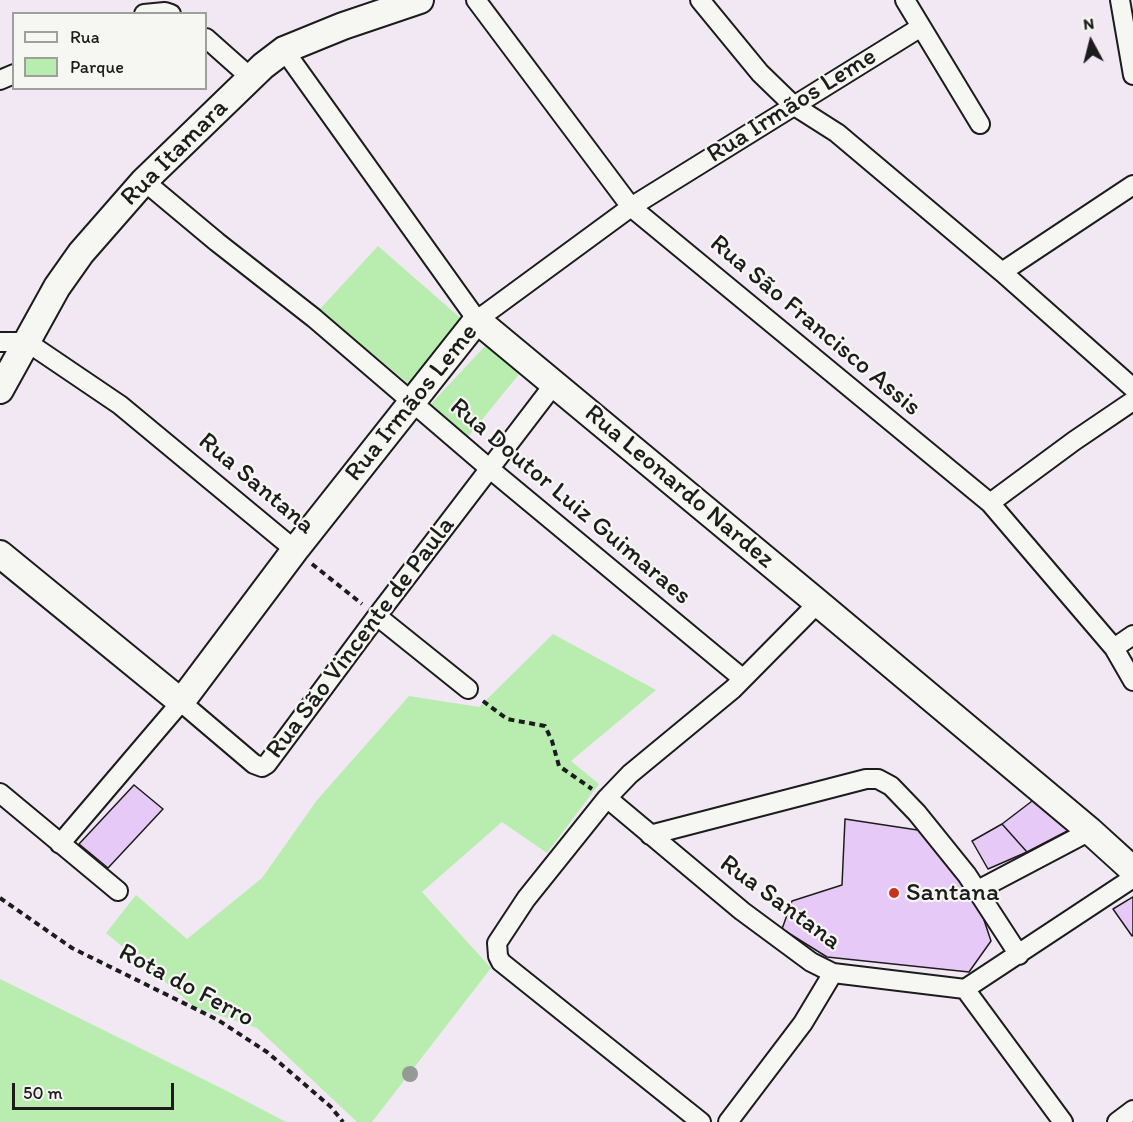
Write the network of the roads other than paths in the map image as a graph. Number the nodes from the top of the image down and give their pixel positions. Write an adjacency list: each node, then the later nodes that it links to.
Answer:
1 (420, 0): 8 (street, Rua Itamara)
2 (476, 0): 15 (street, Rua São Francisco Assis)
3 (700, 0): 11 (street)
4 (904, 0): 6 (street)
5 (1120, 0): 9 (street)
6 (921, 27): 11 (street, Rua Irmãos Leme); 12 (street)
7 (207, 40): 10 (street)
8 (284, 50): 10 (street, Rua Itamara); 17 (street, Rua Leonardo Nardez)
9 (1133, 75)
10 (251, 78): 13 (street, Rua Itamara)
11 (793, 105): 15 (street, Rua Irmãos Leme); 16 (street)
12 (980, 124)
13 (144, 181): 19 (street, Rua Itamara); 24 (street, Rua Doutor Luiz Guimaraes)
14 (1133, 185): 16 (street)
15 (630, 207): 17 (street, Rua Irmãos Leme); 26 (street, Rua São Francisco Assis)
16 (1002, 272): 21 (street)
17 (477, 320): 20 (street, Rua Leonardo Nardez); 24 (street, Rua Irmãos Leme)
18 (0, 342): 19 (street)
19 (27, 342): 22 (street, Rua Itamara); 27 (street, Rua Santana)
20 (555, 383): 25 (street, Rua São Vincente de Paula); 29 (street, Rua Leonardo Nardez)
21 (1133, 387)
22 (0, 390)
23 (1133, 401): 26 (street)
24 (410, 402): 25 (street, Rua Doutor Luiz Guimaraes); 27 (street, Rua Irmãos Leme)
25 (490, 469): 30 (street, Rua São Vincente de Paula); 33 (street, Rua Doutor Luiz Guimaraes)
26 (990, 503): 32 (street, Rua São Francisco Assis)
27 (295, 550): 36 (street, Rua Irmãos Leme)
28 (0, 554): 36 (street, Rua São Vincente de Paula)
29 (818, 603): 33 (street); 39 (street, Rua Leonardo Nardez)
30 (377, 616): 35 (street); 36 (street, Rua São Vincente de Paula)
31 (1133, 635): 32 (street)
32 (1114, 648): 34 (street, Rua São Francisco Assis)
33 (742, 678): 38 (street)
34 (1133, 681)
35 (468, 689)
36 (181, 702): 41 (street, Rua Irmãos Leme)
37 (0, 793): 41 (street)
38 (607, 798): 40 (street, Rua Santana); 50 (street)
39 (1090, 831): 42 (street, Rua Leonardo Nardez); 44 (street)
40 (650, 835): 44 (street); 47 (street, Rua Santana)
41 (60, 844): 45 (street)
42 (1133, 870)
43 (1133, 878): 46 (street)
44 (978, 890): 46 (street)
45 (118, 891)
46 (1019, 955): 48 (street)
47 (833, 973): 48 (street, Rua Santana); 51 (street)
48 (965, 989): 52 (street)
49 (1133, 1110): 53 (street)
50 (701, 1122)
51 (728, 1122)
52 (1063, 1122)
53 (1117, 1122)

